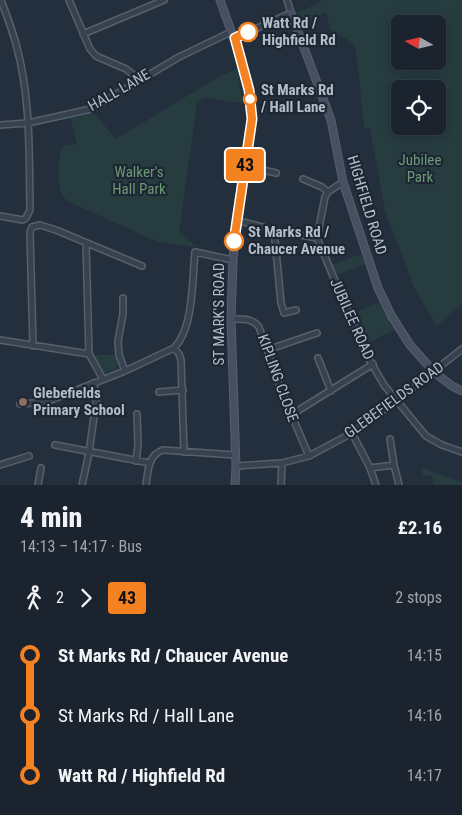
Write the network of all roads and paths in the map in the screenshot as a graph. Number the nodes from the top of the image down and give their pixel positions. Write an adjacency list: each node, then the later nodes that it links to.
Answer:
1 (1, 0): 10 (street)
2 (69, 0): 7 (street)
3 (164, 0): 7 (street)
4 (220, 0): 8 (street, ST MARK'S ROAD)
5 (287, 0): 6 (street, HIGHFIELD ROAD)
6 (291, 13): 8 (street, HALL LANE); 15 (street, HIGHFIELD ROAD)
7 (83, 34): 9 (street)
8 (233, 35): 9 (street, HALL LANE); 12 (street, ST MARK'S ROAD)
9 (139, 79): 10 (street, HALL LANE)
10 (28, 122): 11 (street, HALL LANE); 17 (street)
11 (0, 125)
12 (245, 166): 13 (street); 18 (street, ST MARK'S ROAD)
13 (276, 173)
14 (303, 178): 16 (street)
15 (343, 182): 16 (street); 37 (street, HIGHFIELD ROAD)
16 (328, 192): 20 (street)
17 (0, 216)
18 (236, 220): 19 (street); 22 (street, ST MARK'S ROAD)
19 (274, 230): 20 (street); 25 (street)
20 (317, 238): 35 (street, JUBILEE ROAD)
21 (86, 243): 23 (street); 29 (street); 33 (street)
22 (233, 260): 26 (street, ST MARK'S ROAD); 30 (street)
23 (142, 266)
24 (123, 298): 36 (street)
25 (296, 310)
26 (231, 319): 32 (street, KIPLING CLOSE); 54 (street, ST MARK'S ROAD)
27 (316, 333): 32 (street)
28 (0, 340): 29 (street)
29 (33, 346): 33 (street)
30 (174, 348): 36 (street); 40 (street)
31 (462, 348): 37 (street, GLEBEFIELDS ROAD)
32 (267, 350): 47 (street, KIPLING CLOSE)
33 (89, 354): 38 (street)
34 (318, 358): 41 (street)
35 (373, 364): 41 (street); 44 (street, JUBILEE ROAD)
36 (125, 371): 38 (street)
37 (434, 372): 42 (street, HIGHFIELD ROAD); 44 (street, GLEBEFIELDS ROAD)
38 (103, 379): 39 (street)
39 (93, 383): 45 (street); 53 (street)
40 (182, 390): 43 (street); 51 (street)
41 (331, 391): 47 (street)
42 (462, 391)
43 (159, 392)
44 (396, 401): 48 (street, GLEBEFIELDS ROAD); 52 (street, JUBILEE ROAD)
45 (20, 404)
46 (137, 414): 57 (street)
47 (290, 415): 56 (street, KIPLING CLOSE)
48 (352, 433): 56 (street, GLEBEFIELDS ROAD); 64 (street)
49 (390, 439): 61 (street)
50 (55, 445): 53 (street)
51 (184, 452): 54 (street); 58 (street)
52 (462, 452)
53 (89, 453): 57 (street); 66 (street)
54 (235, 455): 62 (street, ST MARK'S ROAD)
55 (29, 456): 60 (street)
56 (309, 456): 59 (street, GLEBEFIELDS ROAD)
57 (136, 461): 58 (street)
58 (150, 463): 67 (street)
59 (282, 463): 62 (street, GLEBEFIELDS ROAD); 69 (street)
60 (0, 465)
61 (394, 465): 64 (street); 71 (street)
62 (236, 466): 68 (street, ST MARK'S ROAD)
63 (41, 468): 65 (street)
64 (370, 468): 70 (street)
65 (38, 485)
66 (82, 485)
67 (146, 485)
68 (235, 485)
69 (281, 485)
70 (376, 485)
71 (399, 485)

